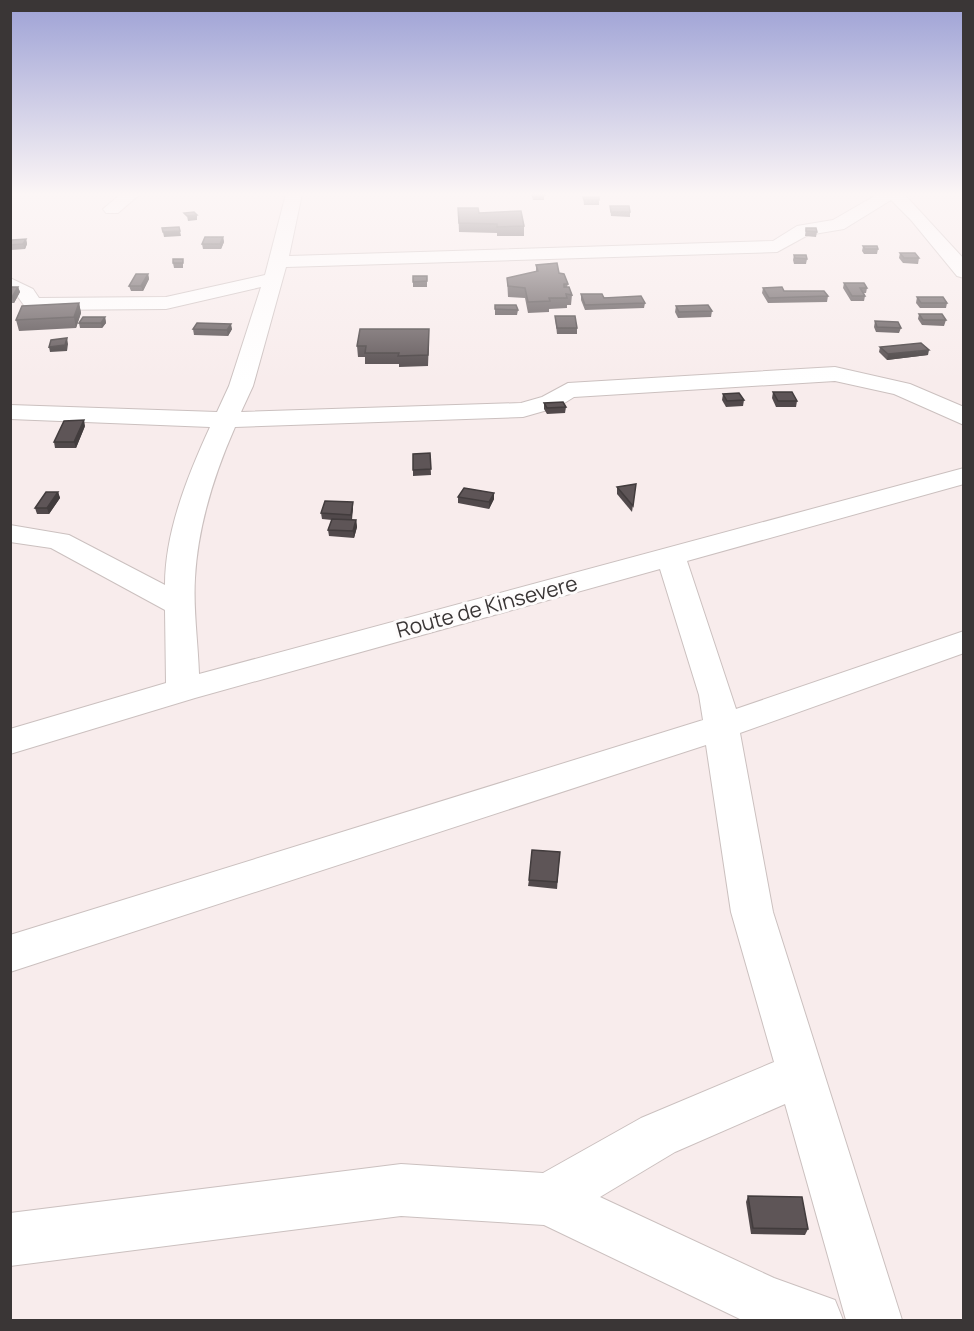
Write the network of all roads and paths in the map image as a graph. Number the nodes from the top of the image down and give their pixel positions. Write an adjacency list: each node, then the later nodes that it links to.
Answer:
1 (279, 256): 4 (street)
2 (578, 256): 4 (street)
3 (949, 256): 5 (street)
4 (276, 270): 6 (street); 9 (street)
5 (963, 272)
6 (10, 284)
7 (10, 412): 9 (street)
8 (963, 418): 9 (street)
9 (228, 420): 13 (street)
10 (963, 476): 12 (street, Route de Kinsevere)
11 (10, 533): 13 (street)
12 (671, 557): 15 (street, Route de Kinsevere); 16 (street)
13 (181, 606): 15 (street)
14 (963, 641): 16 (street)
15 (183, 690): 17 (street, Route de Kinsevere)
16 (721, 727): 18 (street); 19 (street)
17 (10, 742)
18 (10, 954)
19 (800, 1074): 20 (street); 23 (street)
20 (547, 1199): 21 (street); 22 (street)
21 (10, 1240)
22 (814, 1320)
23 (874, 1320)

